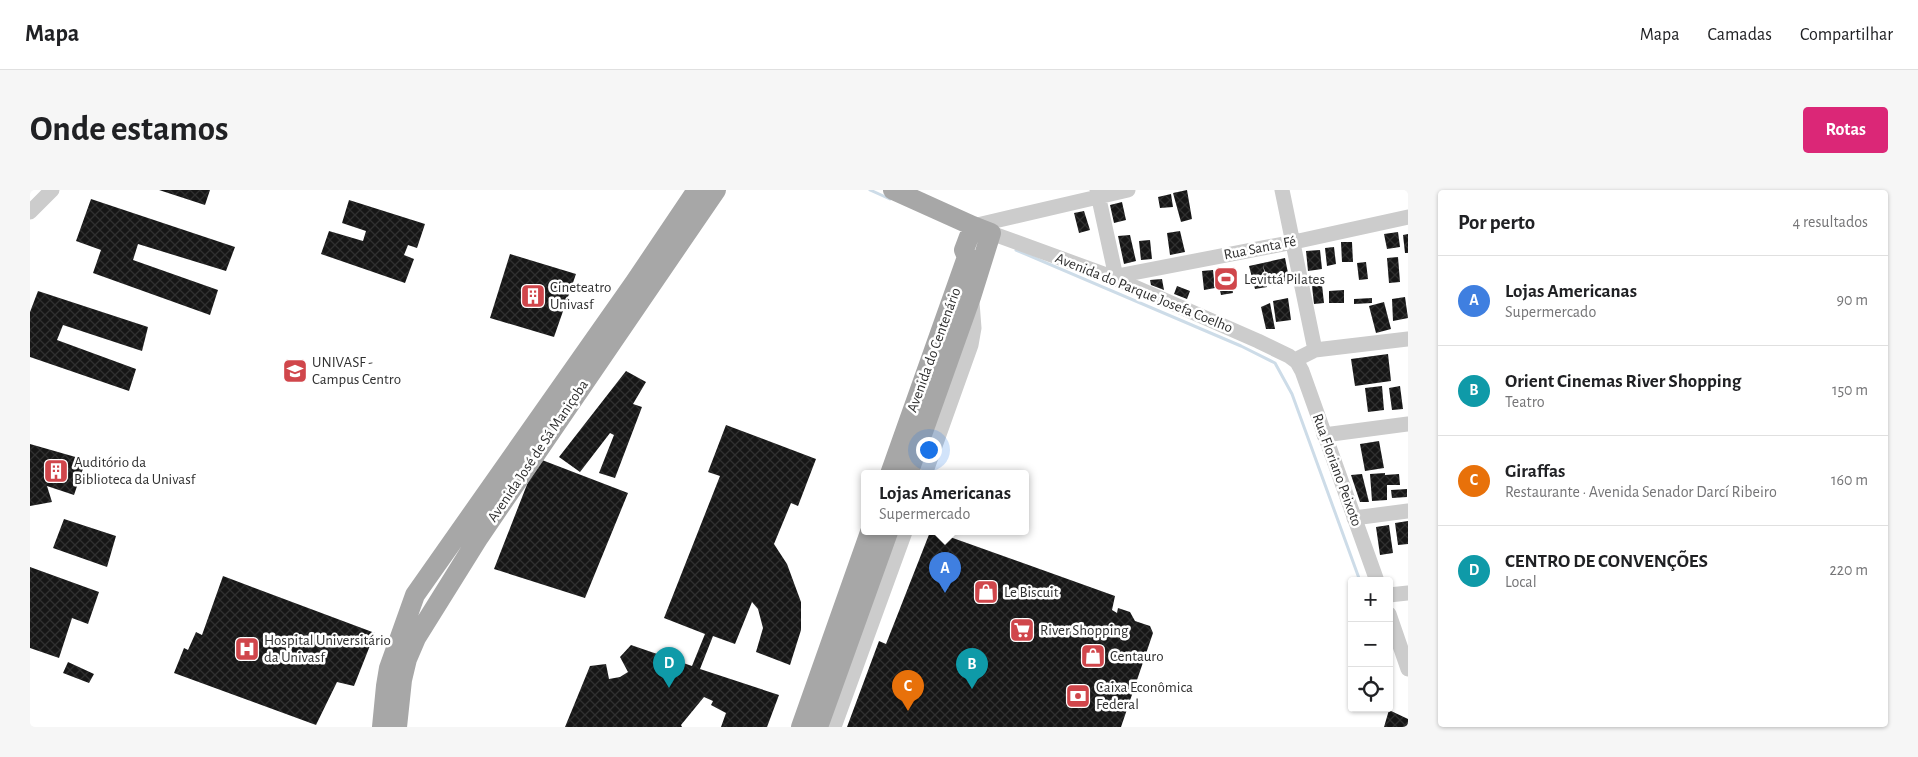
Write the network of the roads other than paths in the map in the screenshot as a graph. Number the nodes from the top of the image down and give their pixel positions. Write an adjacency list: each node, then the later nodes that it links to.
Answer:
1 (52, 190): 8 (street)
2 (697, 190): 29 (main road, Avenida José de Sá Maniçoba)
3 (716, 190): 30 (main road, Avenida José de Sá Maniçoba)
4 (893, 190): 9 (main road)
5 (1128, 190): 7 (street)
6 (1282, 190): 12 (street)
7 (1098, 193): 11 (street); 14 (street)
8 (30, 212)
9 (949, 216): 11 (main road); 13 (main road)
10 (1408, 217): 12 (street, Rua Santa Fé)
11 (982, 230): 13 (main road); 14 (street, Avenida do Parque Josefa Coelho)
12 (1294, 242): 14 (street, Rua Santa Fé); 17 (street)
13 (971, 257): 15 (main road); 21 (main road, Avenida do Centenário)
14 (1114, 277): 18 (street, Avenida do Parque Josefa Coelho)
15 (971, 297): 22 (main road); 23 (street)
16 (1408, 339): 17 (street)
17 (1315, 350): 18 (street)
18 (1295, 360): 20 (street, Rua Floriano Peixoto)
19 (1408, 424): 20 (street)
20 (1324, 435): 25 (street, Rua Floriano Peixoto)
21 (891, 470)
22 (909, 470)
23 (926, 470)
24 (1408, 511): 25 (street)
25 (1354, 518): 31 (street, Rua Floriano Peixoto)
26 (869, 535): 41 (main road)
27 (887, 535): 36 (main road)
28 (903, 535): 36 (street)
29 (443, 555): 30 (main road); 33 (main road, Avenida José de Sá Maniçoba)
30 (462, 565): 35 (main road, Avenida José de Sá Maniçoba)
31 (1376, 577)
32 (1408, 593): 34 (street)
33 (415, 595): 35 (main road); 39 (main road, Avenida José de Sá Maniçoba)
34 (1393, 595)
35 (436, 606): 40 (main road, Avenida José de Sá Maniçoba)
36 (864, 622): 42 (main road); 43 (street)
37 (1392, 622): 38 (street)
38 (1408, 669)
39 (382, 727)
40 (397, 727)
41 (802, 727)
42 (818, 727)
43 (834, 727)

